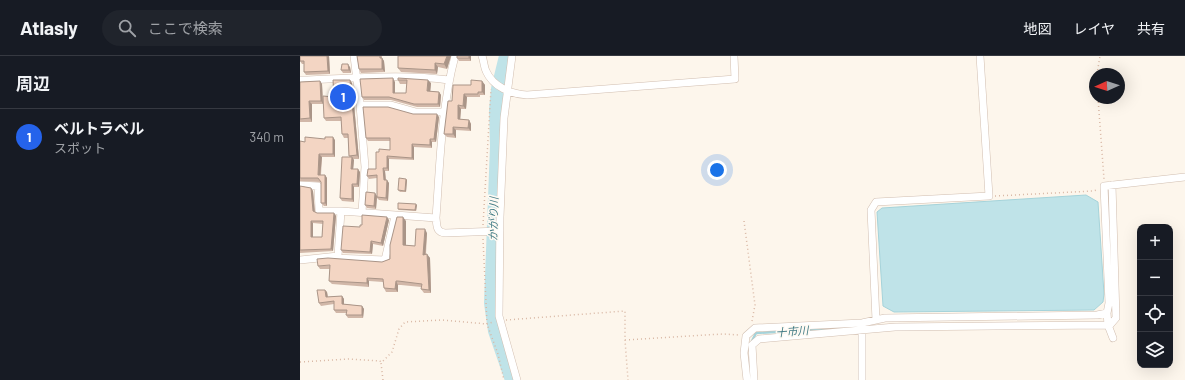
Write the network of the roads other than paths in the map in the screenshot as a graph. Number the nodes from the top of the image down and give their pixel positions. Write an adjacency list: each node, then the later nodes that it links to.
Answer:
1 (354, 56): 7 (street)
2 (455, 56): 9 (street)
3 (482, 56): 10 (street)
4 (512, 56): 10 (street)
5 (734, 56): 10 (street)
6 (980, 56): 24 (street)
7 (355, 79): 8 (street); 9 (street); 11 (street)
8 (300, 80)
9 (449, 80): 12 (street)
10 (508, 92): 20 (street)
11 (360, 105): 12 (street); 17 (street)
12 (445, 112): 19 (street)
13 (1185, 177): 15 (street)
14 (300, 185): 16 (street)
15 (1108, 186): 23 (street); 26 (street)
16 (341, 211): 17 (street); 21 (street)
17 (362, 212): 18 (street)
18 (395, 216): 19 (street); 21 (street)
19 (436, 218): 20 (street)
20 (500, 231): 29 (street)
21 (332, 258): 22 (street)
22 (300, 260)
23 (1107, 313): 24 (street); 26 (street)
24 (876, 320): 25 (street)
25 (862, 323): 27 (street); 30 (street)
26 (1108, 325): 27 (street); 28 (street)
27 (862, 331): 31 (street); 32 (street)
28 (1113, 338)
29 (517, 380)
30 (747, 380)
31 (754, 380)
32 (862, 380)

